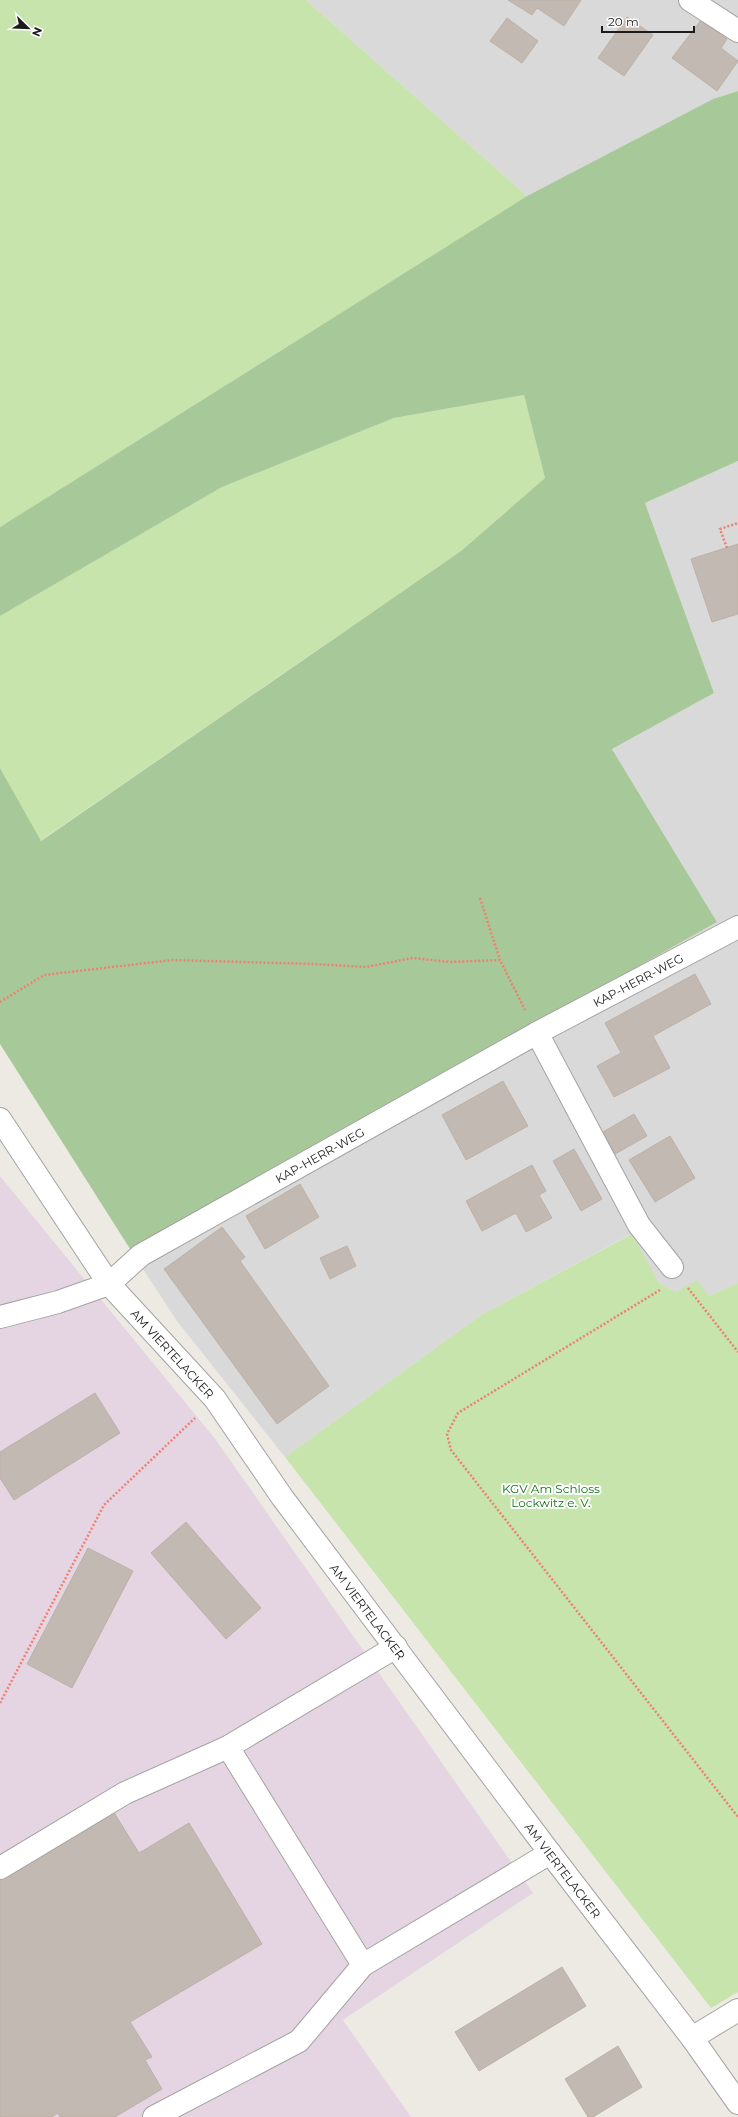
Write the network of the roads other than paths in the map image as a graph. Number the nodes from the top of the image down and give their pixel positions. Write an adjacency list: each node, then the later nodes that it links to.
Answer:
1 (690, 0): 2 (street)
2 (738, 31)
3 (738, 926): 4 (street, KAP-HERR-WEG)
4 (537, 1033): 6 (street); 7 (street, KAP-HERR-WEG)
5 (3, 1128): 7 (street, AM VIERTELACKER)
6 (672, 1267)
7 (109, 1284): 8 (street); 9 (street, AM VIERTELACKER)
8 (0, 1317)
9 (396, 1647): 10 (street); 11 (street, AM VIERTELACKER)
10 (228, 1747): 12 (street); 13 (street)
11 (550, 1853): 13 (street); 15 (street, AM VIERTELACKER)
12 (0, 1868)
13 (363, 1965): 17 (street)
14 (738, 2010): 15 (street)
15 (692, 2038): 16 (street, AM VIERTELACKER)
16 (738, 2103)
17 (154, 2117)

